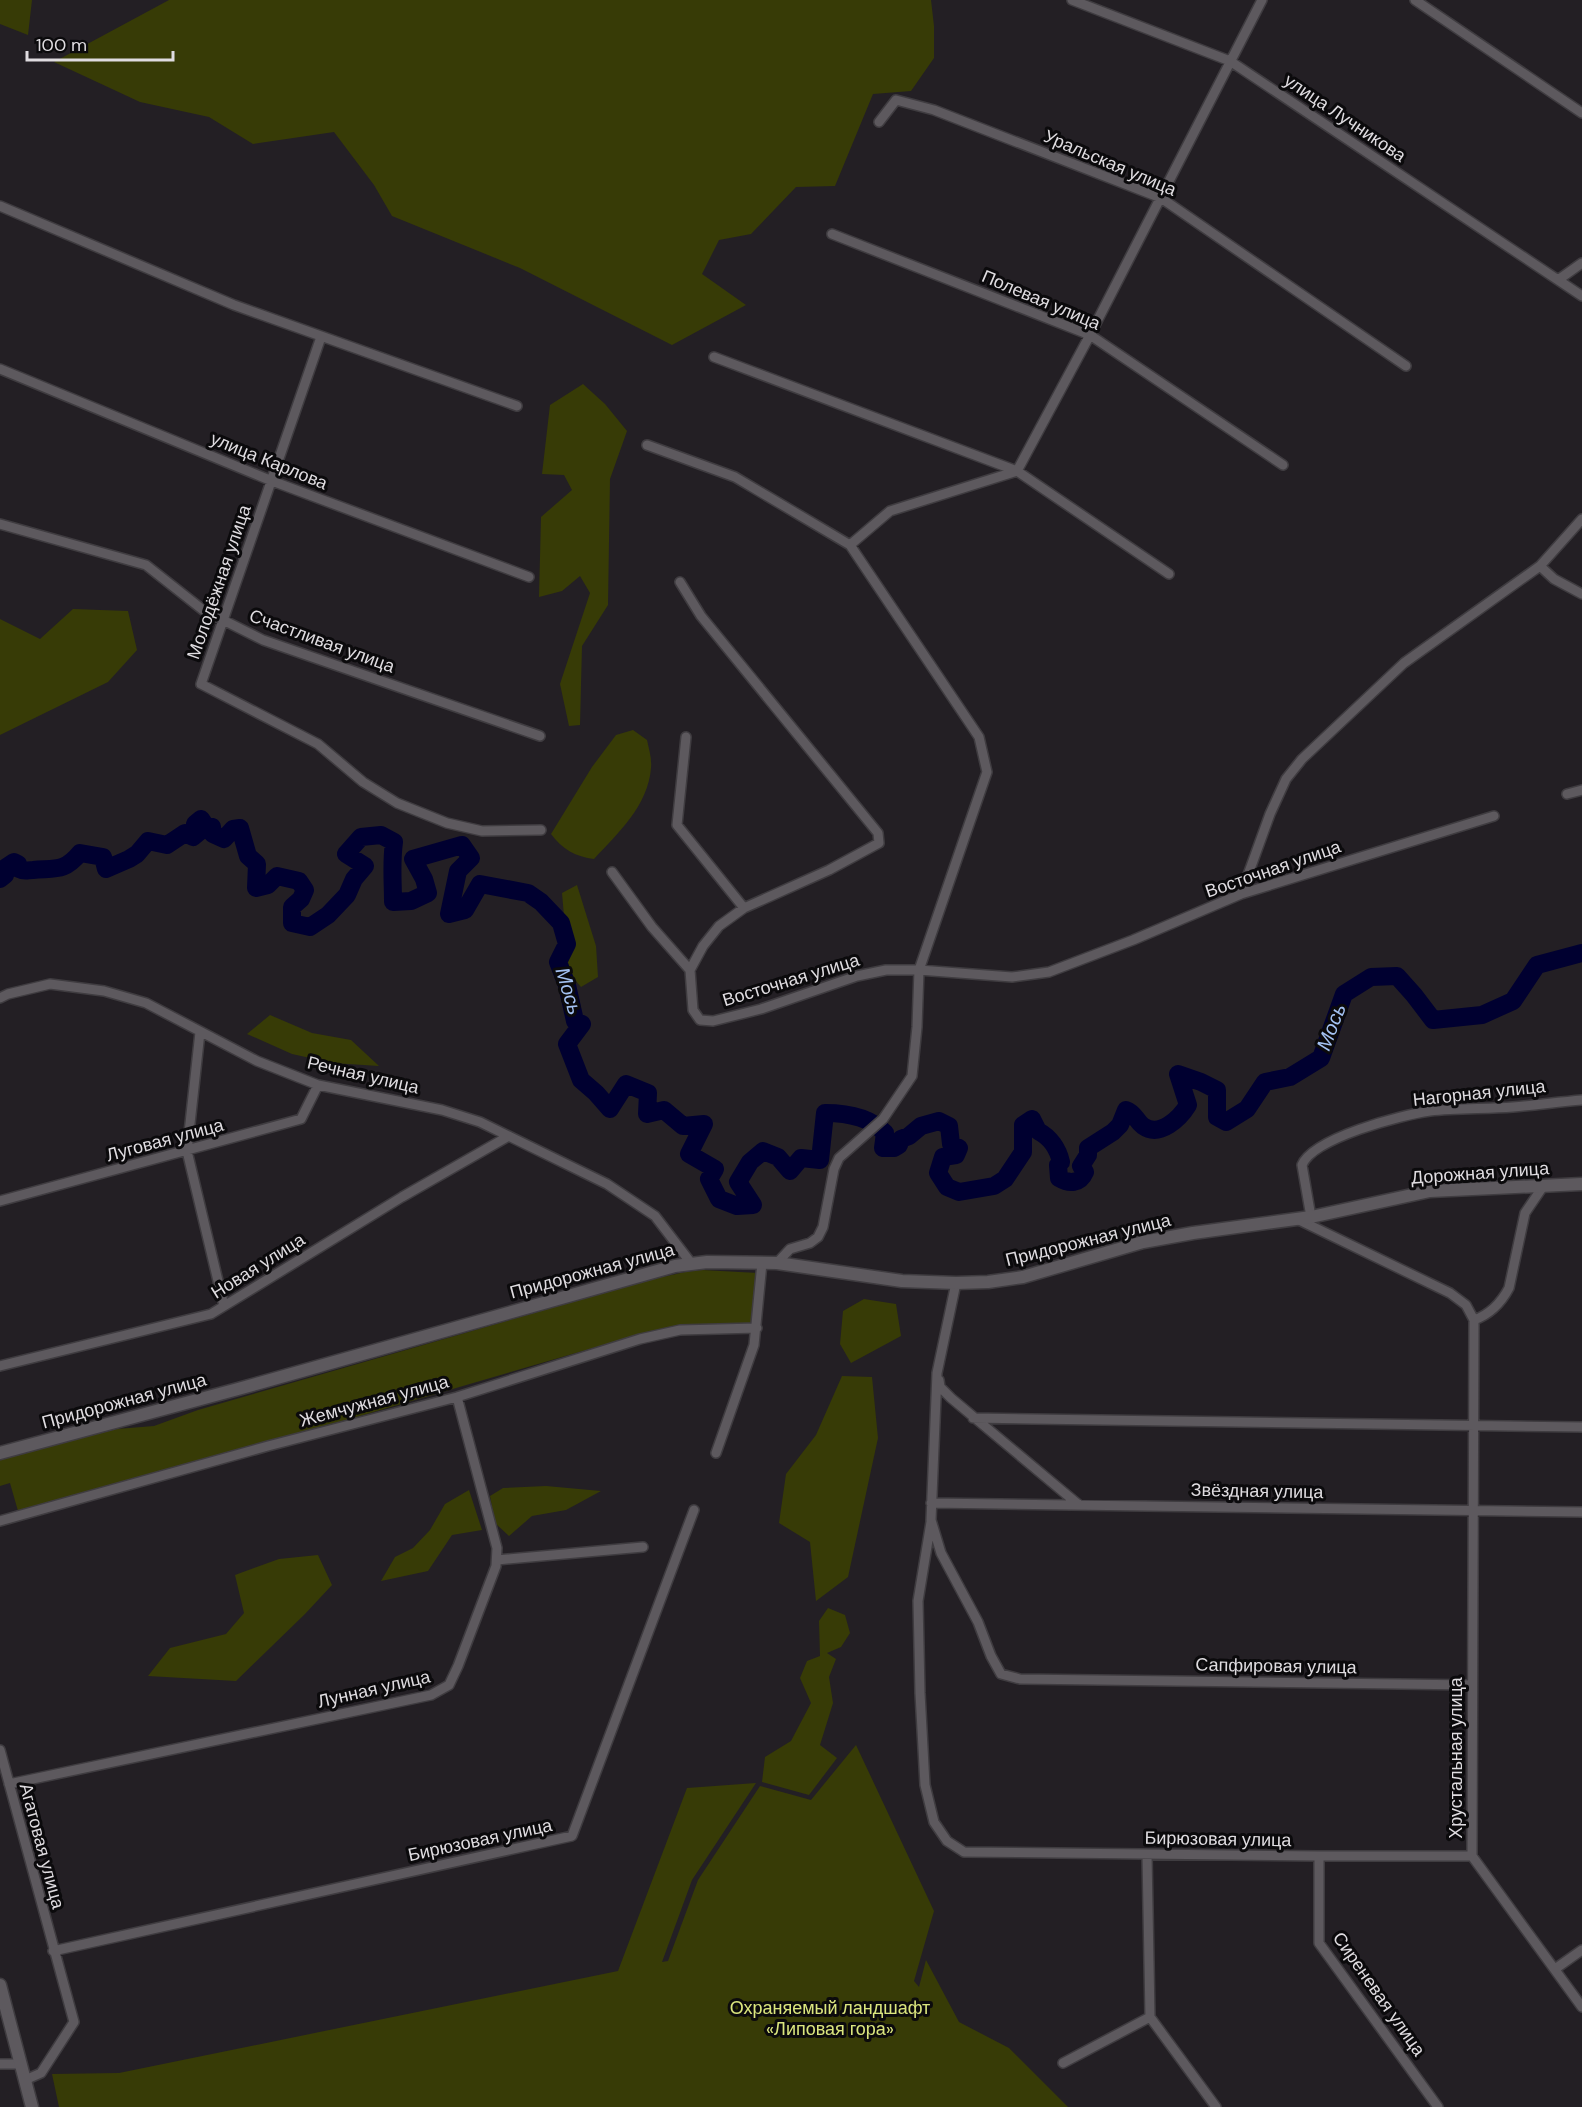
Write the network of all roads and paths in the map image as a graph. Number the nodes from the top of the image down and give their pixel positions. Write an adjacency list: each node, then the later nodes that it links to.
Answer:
1 (1072, 0): 4 (street, улица Лучникова)
2 (1262, 0): 4 (street)
3 (1415, 0): 5 (street)
4 (1230, 61): 7 (street); 11 (street, улица Лучникова)
5 (1582, 113)
6 (879, 122): 7 (street, Уральская улица)
7 (1161, 198): 13 (street); 16 (street, Уральская улица)
8 (0, 206): 14 (street)
9 (832, 234): 13 (street, Полевая улица)
10 (1582, 263): 11 (street)
11 (1558, 280): 12 (street, улица Лучникова)
12 (1582, 296)
13 (1090, 335): 20 (street, Полевая улица); 21 (street)
14 (321, 337): 18 (street); 22 (street, Молодёжная улица)
15 (714, 357): 21 (street)
16 (1406, 366)
17 (0, 369): 22 (street, улица Карлова)
18 (517, 406)
19 (647, 445): 25 (street)
20 (1283, 465)
21 (1017, 471): 25 (street); 27 (street)
22 (272, 481): 28 (street, улица Карлова); 31 (street, Молодёжная улица)
23 (1582, 519): 26 (street)
24 (0, 524): 31 (street, Счастливая улица)
25 (850, 545): 42 (street)
26 (1540, 566): 30 (street); 39 (street)
27 (1170, 574)
28 (529, 577)
29 (680, 582): 40 (street)
30 (1582, 594)
31 (222, 619): 32 (street, Счастливая улица); 37 (street, Молодёжная улица)
32 (540, 736)
33 (686, 737): 40 (street)
34 (1582, 790): 35 (street)
35 (1567, 794)
36 (1494, 816): 39 (street, Восточная улица)
37 (541, 830)
38 (612, 872): 41 (street)
39 (1241, 894): 42 (street, Восточная улица)
40 (744, 908): 41 (street)
41 (690, 970): 42 (street, Восточная улица)
42 (920, 970): 56 (street)
43 (0, 998): 44 (street, Речная улица)
44 (200, 1032): 45 (street, Речная улица); 48 (street)
45 (318, 1085): 47 (street, Речная улица); 48 (street, Луговая улица)
46 (1582, 1100): 52 (street, Нагорная улица)
47 (509, 1136): 54 (street, Речная улица); 58 (street, Новая улица)
48 (187, 1151): 51 (street, Луговая улица); 58 (street)
49 (1582, 1184): 50 (street, Дорожная улица)
50 (1544, 1185): 52 (street, Дорожная улица); 59 (street)
51 (0, 1201)
52 (1311, 1217): 53 (street, Придорожная улица)
53 (1297, 1219): 57 (street, Придорожная улица); 59 (street)
54 (691, 1263): 55 (street, Придорожная улица); 67 (street, Придорожная улица)
55 (762, 1263): 56 (street, Придорожная улица); 60 (street)
56 (777, 1263): 57 (street, Придорожная улица)
57 (956, 1283): 62 (street)
58 (224, 1306): 61 (street, Новая улица)
59 (1474, 1320): 65 (street, Хрустальная улица)
60 (757, 1328): 63 (street, Жемчужная улица); 68 (street)
61 (0, 1366)
62 (937, 1373): 64 (street); 69 (street)
63 (457, 1397): 75 (street, Жемчужная улица); 77 (street, Лунная улица)
64 (973, 1418): 65 (street); 70 (street)
65 (1474, 1425): 66 (street); 72 (street, Хрустальная улица)
66 (1582, 1427)
67 (0, 1453)
68 (716, 1453)
69 (931, 1503): 70 (street, Звёздная улица); 74 (street)
70 (1079, 1505): 72 (street, Звёздная улица)
71 (694, 1510): 85 (street, Бирюзовая улица)
72 (1475, 1510): 73 (street, Звёздная улица); 78 (street, Хрустальная улица)
73 (1582, 1512)
74 (931, 1520): 78 (street, Сапфировая улица); 81 (street, Бирюзовая улица)
75 (0, 1521)
76 (643, 1547): 77 (street)
77 (496, 1560): 80 (street, Лунная улица)
78 (1472, 1685): 83 (street, Хрустальная улица)
79 (0, 1750): 80 (street, Агатовая улица)
80 (9, 1784): 85 (street, Агатовая улица)
81 (1147, 1855): 82 (street, Бирюзовая улица); 89 (street)
82 (1319, 1856): 83 (street, Бирюзовая улица); 96 (street, Сиреневая улица)
83 (1472, 1856): 86 (street, Хрустальная улица)
84 (1582, 1950): 86 (street)
85 (53, 1951): 93 (street, Агатовая улица)
86 (1555, 1969): 88 (street, Хрустальная улица)
87 (0, 1985): 92 (street)
88 (1582, 2007)
89 (1150, 2016): 90 (street); 95 (street)
90 (1063, 2063)
91 (0, 2064): 92 (street)
92 (21, 2064): 93 (street)
93 (25, 2080): 94 (street)
94 (32, 2107)
95 (1216, 2107)
96 (1438, 2107)

